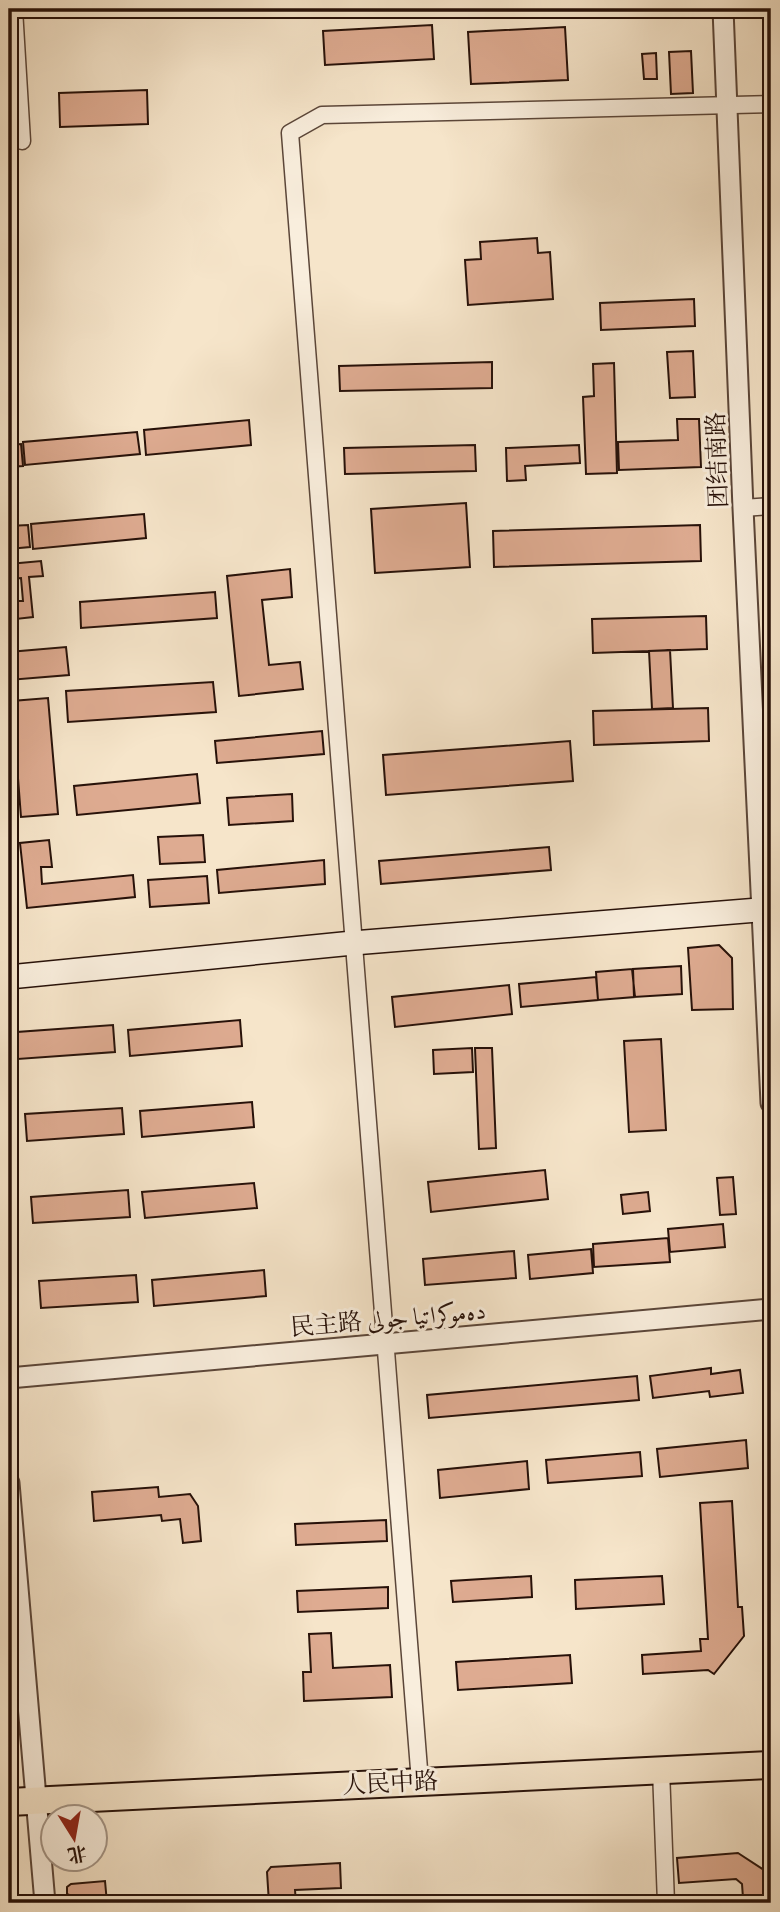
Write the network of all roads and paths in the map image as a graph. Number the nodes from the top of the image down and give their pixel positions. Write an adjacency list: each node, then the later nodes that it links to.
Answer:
1 (14, 9): 5 (street)
2 (723, 9): 4 (street, 团结南路)
3 (771, 104): 4 (street)
4 (727, 105): 7 (street, 团结南路); 9 (street)
5 (22, 141)
6 (771, 506): 7 (street)
7 (743, 508): 8 (street, 团结南路)
8 (767, 909): 9 (main road); 11 (street, 团结南路)
9 (353, 943): 10 (main road); 13 (street)
10 (9, 977)
11 (771, 1103)
12 (771, 1309): 13 (street, 民主路 دەموكراتيا جولى)
13 (385, 1343): 14 (street, 民主路 دەموكراتيا جولى); 18 (street)
14 (9, 1378)
15 (9, 1483): 19 (street)
16 (771, 1765): 17 (highway, 人民中路)
17 (661, 1770): 18 (highway, 人民中路); 22 (street)
18 (421, 1782): 19 (highway, 人民中路)
19 (36, 1800): 20 (highway, 人民中路); 21 (street)
20 (9, 1802)
21 (46, 1903)
22 (666, 1903)

